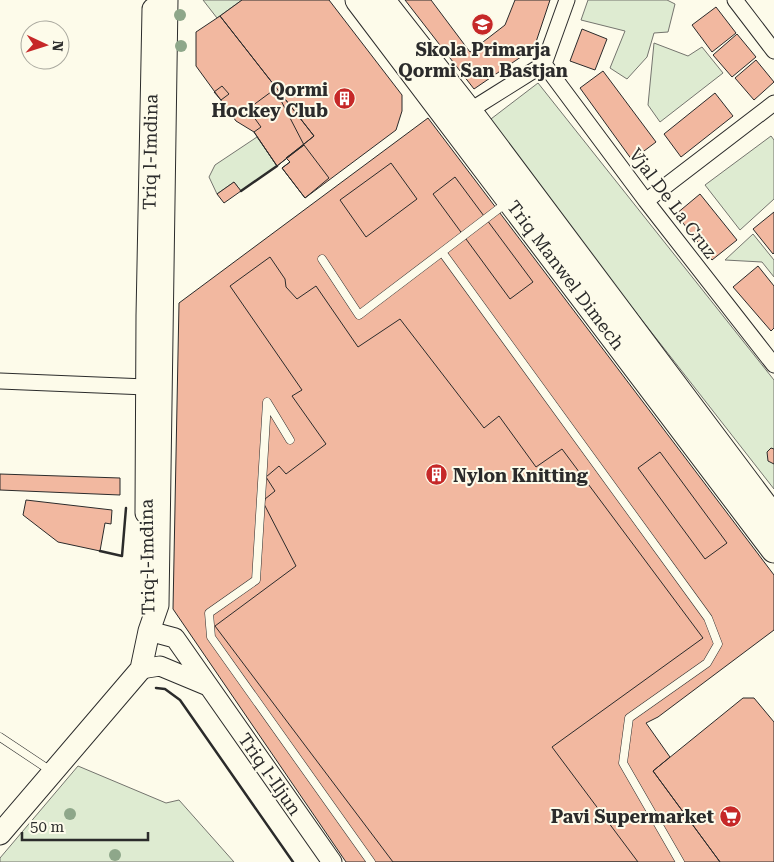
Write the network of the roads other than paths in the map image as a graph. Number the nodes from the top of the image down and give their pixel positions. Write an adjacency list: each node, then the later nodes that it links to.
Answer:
1 (153, 0): 17 (main road, Triq l-Imdina)
2 (167, 0): 21 (main road, Triq l-Imdina)
3 (358, 0): 12 (highway, Triq Manwel Dimech)
4 (382, 0): 10 (highway, Triq Manwel Dimech)
5 (567, 0): 8 (street)
6 (735, 0): 7 (street)
7 (774, 51)
8 (544, 64): 10 (street); 11 (street, Vjal De La Cruz)
9 (774, 103): 11 (street)
10 (469, 110): 19 (highway, Triq Manwel Dimech)
11 (646, 201): 15 (street, Vjal De La Cruz)
12 (511, 203): 13 (lane); 20 (highway, Triq Manwel Dimech)
13 (442, 252): 14 (lane); 29 (lane)
14 (322, 259)
15 (774, 365)
16 (0, 381): 17 (street)
17 (146, 387): 21 (main road, Triq l-Imdina)
18 (290, 440): 28 (lane)
19 (774, 518)
20 (774, 550)
21 (148, 631): 22 (main road); 23 (street, Triq l-Iljun)
22 (141, 669): 23 (street); 25 (main road)
23 (208, 686): 27 (street, Triq l-Iljun)
24 (0, 737): 25 (lane)
25 (53, 772): 26 (main road)
26 (0, 834)
27 (332, 862)
28 (371, 862)
29 (680, 862)

